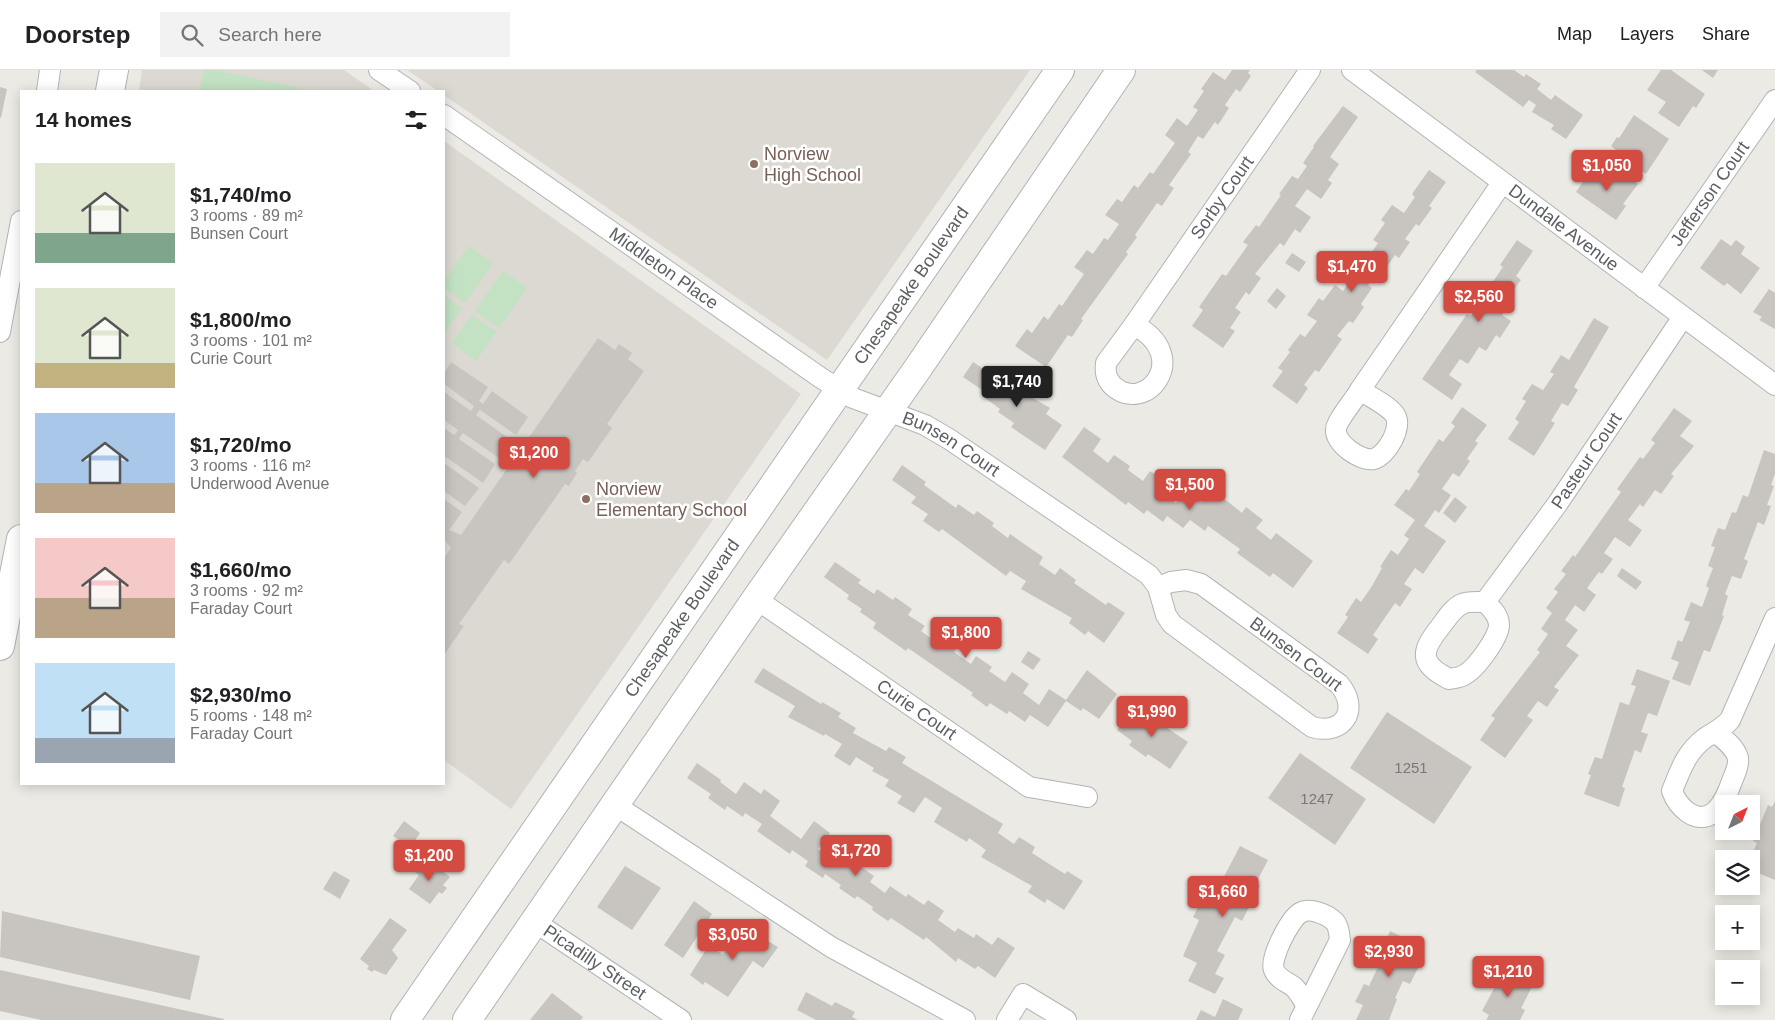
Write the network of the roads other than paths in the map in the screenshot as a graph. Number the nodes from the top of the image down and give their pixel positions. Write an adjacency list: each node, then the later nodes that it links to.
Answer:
1 (50, 70): 8 (street)
2 (114, 70): 9 (main road)
3 (379, 70): 10 (street)
4 (1060, 70): 21 (main road, Chesapeake Boulevard)
5 (1121, 70): 23 (main road)
6 (1310, 70): 18 (street, Sorby Court)
7 (1352, 70): 13 (street, Dundale Avenue)
8 (47, 90)
9 (110, 90)
10 (409, 90)
11 (1775, 100): 16 (street, Jefferson Court)
12 (445, 116): 21 (street, Middleton Place)
13 (1502, 183): 16 (street, Dundale Avenue); 22 (street)
14 (20, 226): 15 (street)
15 (11, 275): 19 (street)
16 (1644, 288): 17 (street, Dundale Avenue)
17 (1683, 317): 20 (street, Dundale Avenue); 27 (street, Pasteur Court)
18 (1134, 325)
19 (0, 332)
20 (1775, 385)
21 (840, 390): 23 (street, Middleton Place); 34 (main road, Chesapeake Boulevard)
22 (1360, 390)
23 (887, 412): 25 (street, Bunsen Court); 26 (main road)
24 (20, 544): 29 (main road)
25 (1158, 588): 25 (street, Bunsen Court)
26 (756, 599): 31 (street, Curie Court); 32 (main road)
27 (1485, 602)
28 (1775, 618): 30 (street)
29 (0, 646)
30 (1715, 732)
31 (1087, 797)
32 (616, 805): 33 (main road); 37 (street)
33 (535, 922): 35 (main road); 36 (street, Picadilly Street)
34 (405, 1020)
35 (467, 1020)
36 (680, 1020)
37 (964, 1020)
38 (1008, 1020): 39 (street)
39 (1066, 1020)

